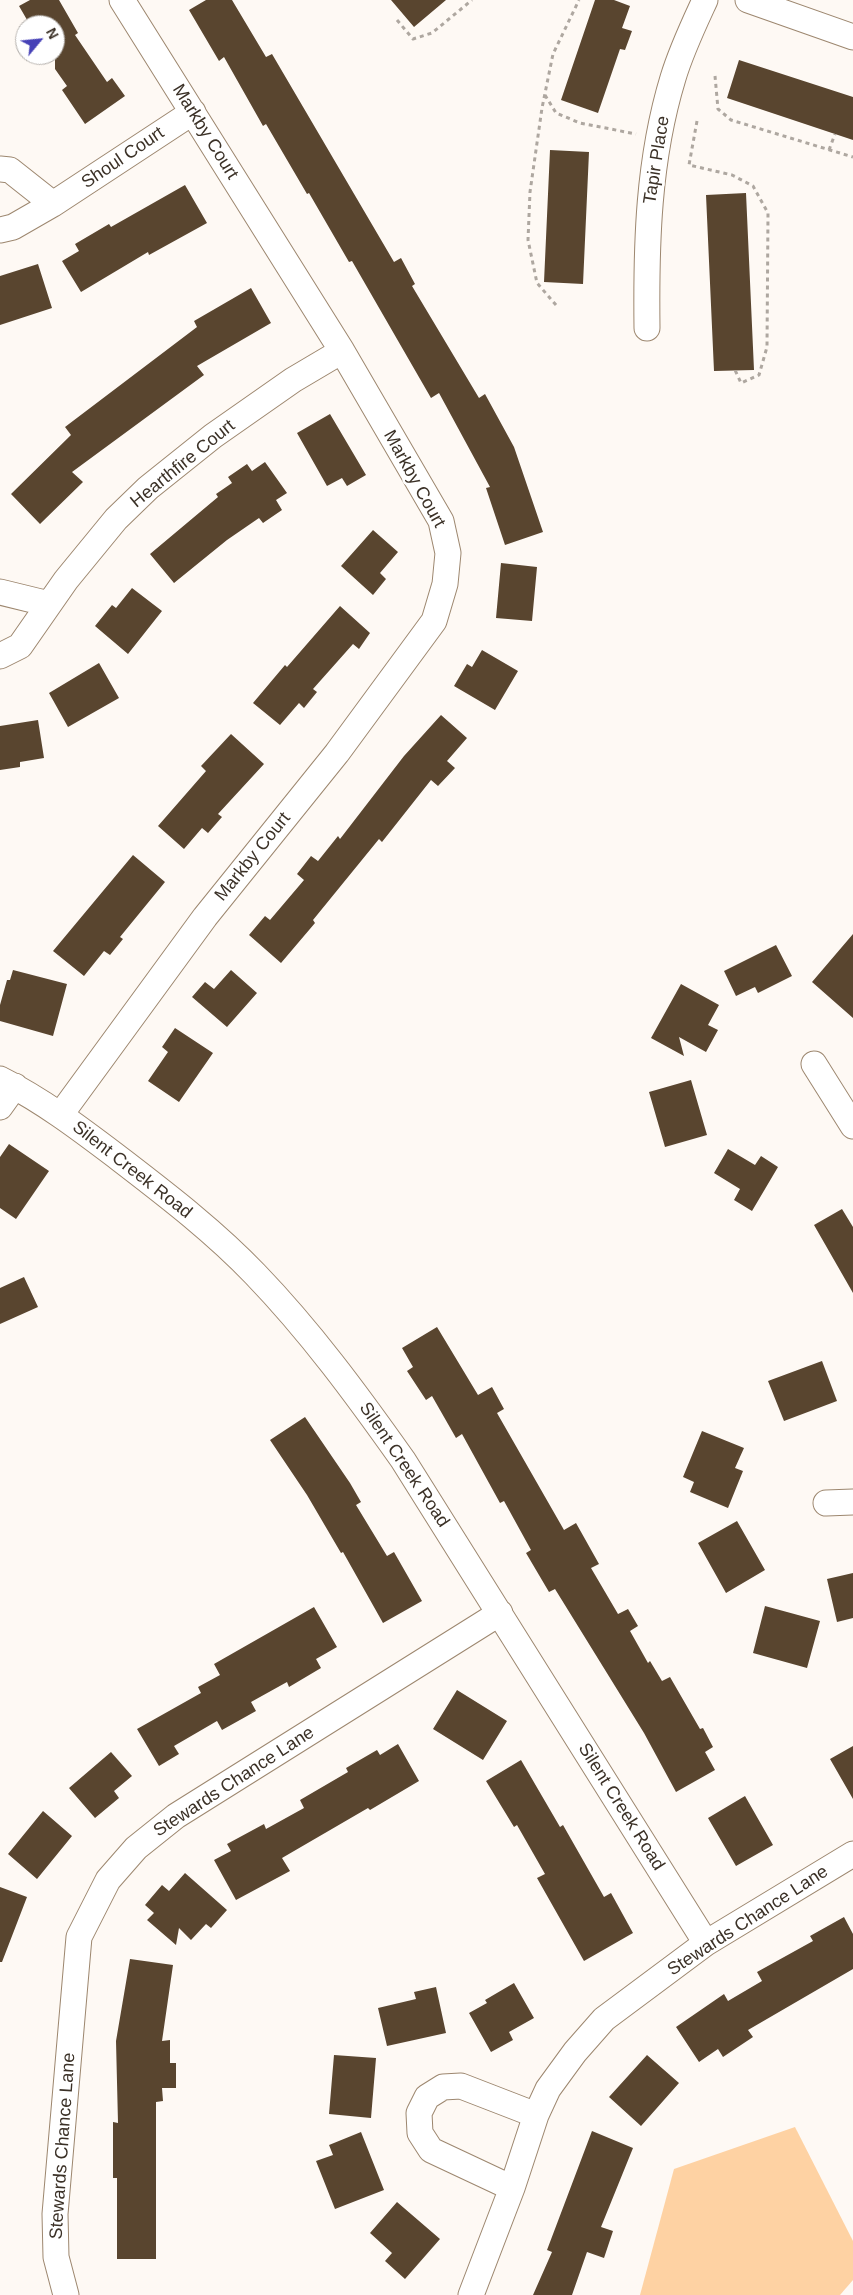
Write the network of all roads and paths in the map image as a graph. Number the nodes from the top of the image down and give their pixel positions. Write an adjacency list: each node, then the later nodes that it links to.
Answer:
1 (122, 0): 10 (street, Markby Court)
2 (472, 0): 6 (path)
3 (578, 0): 9 (path)
4 (705, 0): 13 (street, Tapir Place)
5 (748, 0): 7 (street)
6 (397, 20)
7 (853, 37)
8 (715, 76): 14 (path)
9 (545, 94): 13 (path); 19 (path)
10 (193, 112): 17 (street, Shoul Court); 21 (street, Markby Court)
11 (697, 121): 22 (path)
12 (835, 134): 14 (path)
13 (659, 138): 20 (street, Tapir Place)
14 (829, 150): 15 (path)
15 (853, 157)
16 (0, 170): 17 (street)
17 (53, 204): 18 (street, Shoul Court)
18 (0, 230)
19 (556, 305)
20 (646, 328)
21 (342, 351): 24 (street, Hearthfire Court); 29 (street, Markby Court)
22 (735, 370)
23 (0, 592): 24 (street)
24 (49, 604): 25 (street, Hearthfire Court)
25 (0, 656)
26 (814, 1064): 30 (street)
27 (7, 1082): 28 (street); 29 (street, Silent Creek Road)
28 (0, 1107)
29 (61, 1114): 33 (street, Silent Creek Road)
30 (853, 1126)
31 (853, 1502): 32 (street)
32 (826, 1503)
33 (500, 1613): 35 (street, Silent Creek Road); 38 (street, Stewards Chance Lane)
34 (853, 1854): 35 (street, Stewards Chance Lane)
35 (706, 1944): 36 (street, Stewards Chance Lane)
36 (536, 2115): 37 (street, Stewards Chance Lane); 37 (street)
37 (512, 2188): 39 (street, Stewards Chance Lane)
38 (66, 2295)
39 (470, 2295)

